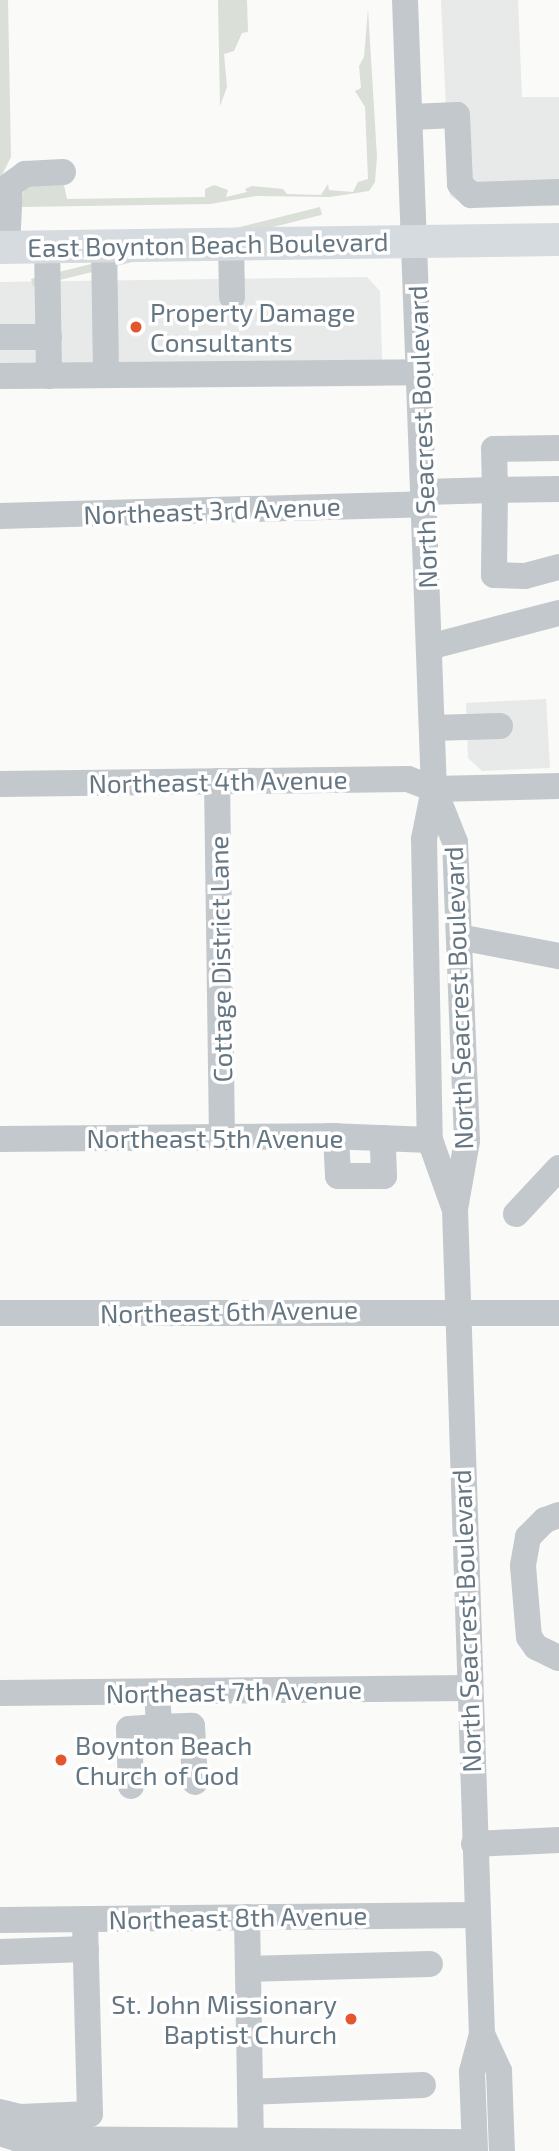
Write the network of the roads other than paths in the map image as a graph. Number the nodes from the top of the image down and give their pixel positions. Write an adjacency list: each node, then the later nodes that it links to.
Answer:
1 (405, 0): 2 (street, North Seacrest Boulevard)
2 (411, 117): 4 (street); 6 (street, North Seacrest Boulevard)
3 (63, 172): 10 (street)
4 (559, 192)
5 (559, 239): 6 (main road, East Boynton Beach Boulevard)
6 (416, 241): 7 (main road, East Boynton Beach Boulevard); 14 (street, North Seacrest Boulevard)
7 (231, 243): 8 (main road, East Boynton Beach Boulevard); 11 (street)
8 (104, 245): 9 (main road, East Boynton Beach Boulevard); 15 (street)
9 (47, 246): 10 (main road, East Boynton Beach Boulevard); 13 (street)
10 (4, 247)
11 (232, 297)
12 (0, 337): 13 (street)
13 (49, 337): 17 (street)
14 (420, 372): 15 (street); 21 (street, North Seacrest Boulevard)
15 (106, 375): 17 (street)
16 (0, 376): 17 (street)
17 (50, 376)
18 (559, 449): 20 (street)
19 (559, 489): 20 (street, Northeast 3rd Avenue)
20 (495, 490): 21 (street, Northeast 3rd Avenue); 23 (street)
21 (424, 498): 22 (street, Northeast 3rd Avenue); 25 (street, North Seacrest Boulevard)
22 (0, 516)
23 (559, 566)
24 (559, 613): 25 (street)
25 (429, 647): 27 (street, North Seacrest Boulevard)
26 (500, 726): 27 (street)
27 (432, 728): 31 (street, North Seacrest Boulevard)
28 (218, 781): 29 (street, Northeast 4th Avenue); 31 (street, Northeast 4th Avenue); 35 (street, Cottage District Lane)
29 (0, 784)
30 (559, 786): 31 (street, Northeast 4th Avenue)
31 (434, 789): 32 (street, North Seacrest Boulevard); 38 (street, North Seacrest Boulevard)
32 (459, 937): 33 (street); 40 (street, North Seacrest Boulevard)
33 (559, 956)
34 (336, 1136): 35 (street, Northeast 5th Avenue); 36 (street, Northeast 5th Avenue); 36 (street)
35 (222, 1137): 37 (street, Northeast 5th Avenue)
36 (383, 1138): 38 (street, Northeast 5th Avenue)
37 (0, 1139)
38 (429, 1140): 40 (street, North Seacrest Boulevard)
39 (559, 1168): 41 (street)
40 (455, 1209): 44 (street, North Seacrest Boulevard)
41 (516, 1214)
42 (0, 1313): 44 (street, Northeast 6th Avenue)
43 (559, 1313): 44 (street, Northeast 6th Avenue)
44 (456, 1317): 47 (street, North Seacrest Boulevard)
45 (559, 1515): 46 (street)
46 (559, 1658)
47 (468, 1688): 48 (street, Northeast 7th Avenue); 54 (street, North Seacrest Boulevard)
48 (158, 1692): 49 (street, Northeast 7th Avenue); 50 (street)
49 (0, 1693)
50 (159, 1727): 51 (street); 52 (street)
51 (195, 1782)
52 (131, 1786)
53 (559, 1840): 54 (street)
54 (474, 1844): 55 (street, North Seacrest Boulevard)
55 (475, 1915): 56 (street, Northeast 8th Avenue); 63 (street, North Seacrest Boulevard)
56 (247, 1917): 57 (street, Northeast 8th Avenue); 62 (street)
57 (85, 1919): 58 (street, Northeast 8th Avenue); 59 (street)
58 (0, 1920)
59 (86, 1949): 60 (street); 66 (street)
60 (0, 1952)
61 (430, 1964): 62 (street)
62 (248, 1969): 65 (street)
63 (482, 2034): 70 (street, North Seacrest Boulevard); 71 (street, North Seacrest Boulevard)
64 (423, 2085): 65 (street)
65 (250, 2092): 68 (street)
66 (0, 2112)
67 (0, 2133): 69 (street)
68 (251, 2140): 69 (street); 70 (street)
69 (208, 2146)
70 (475, 2146)
71 (502, 2151)

